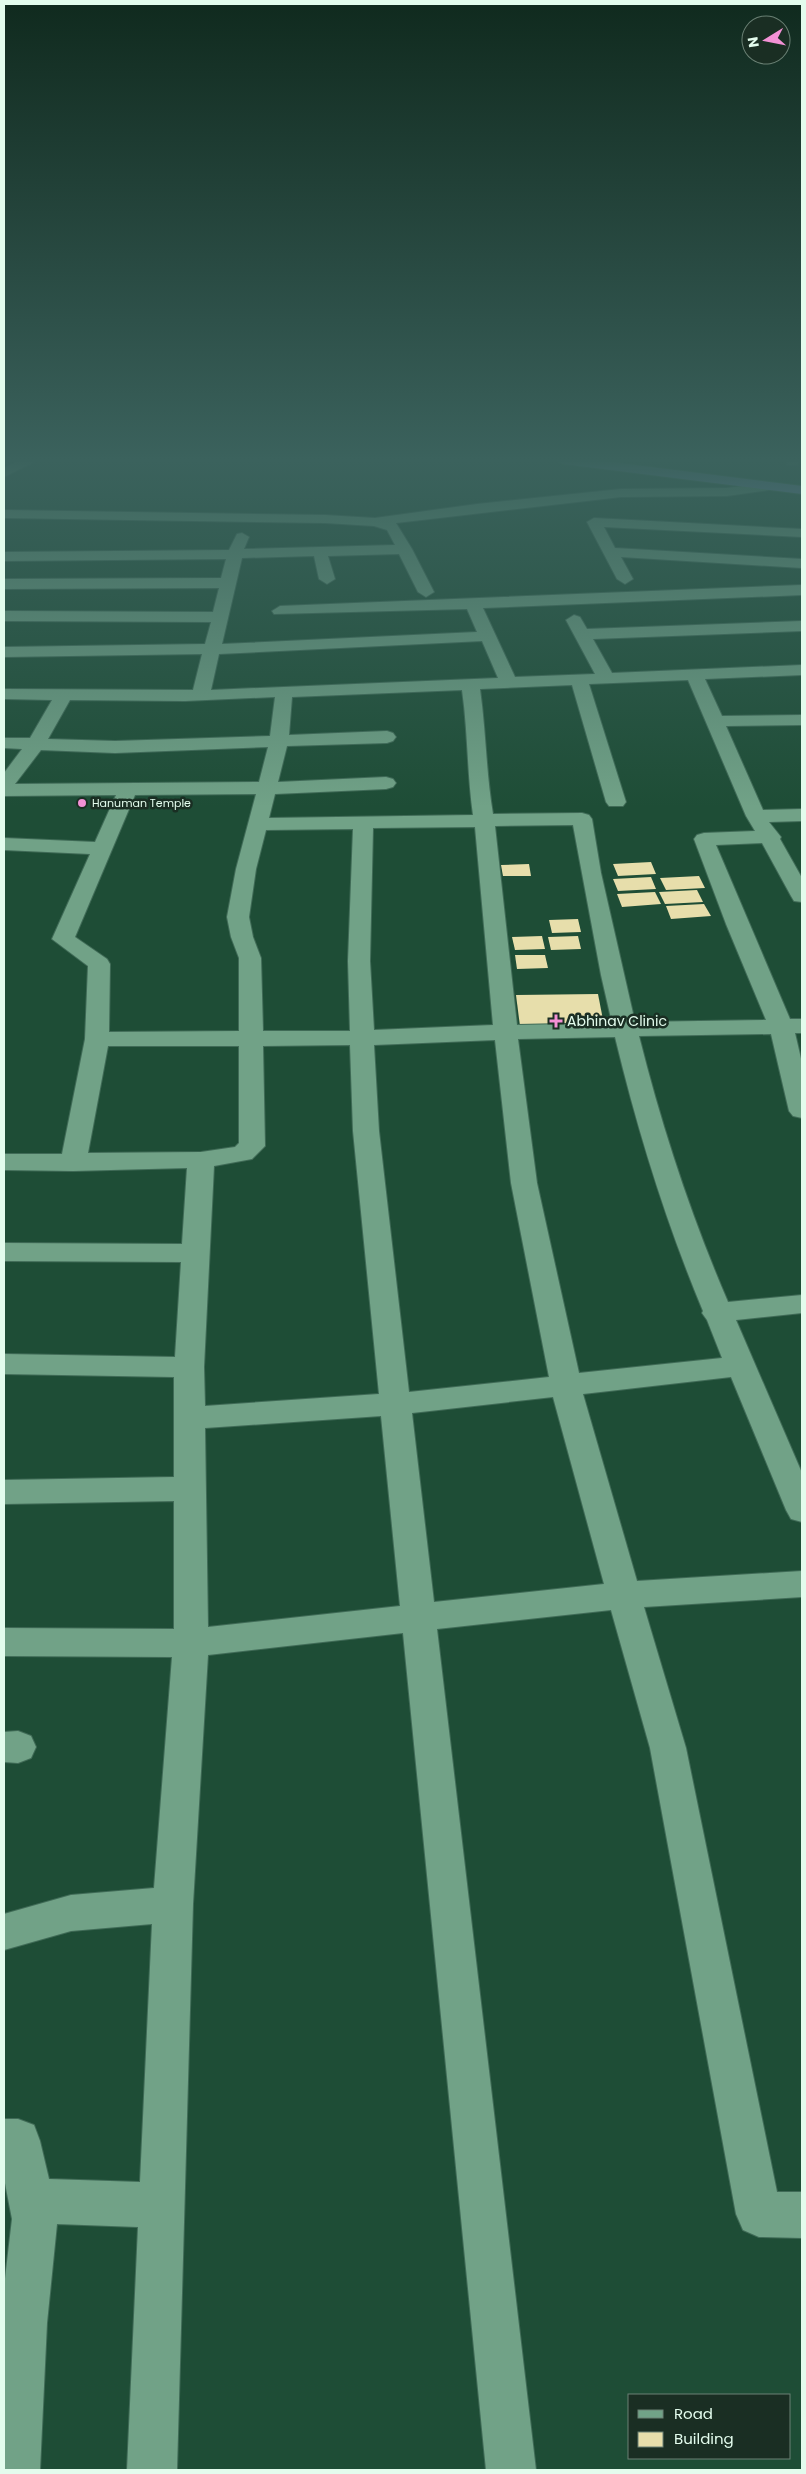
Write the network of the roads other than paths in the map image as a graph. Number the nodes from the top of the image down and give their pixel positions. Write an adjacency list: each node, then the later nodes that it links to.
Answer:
1 (230, 575): 8 (street)
2 (326, 575): 5 (street)
3 (418, 575): 10 (street)
4 (623, 575): 6 (street)
5 (327, 579)
6 (625, 579)
7 (4, 584): 8 (street)
8 (228, 584): 15 (street)
9 (802, 590): 11 (street)
10 (426, 592)
11 (564, 601): 12 (street); 17 (street)
12 (473, 604): 13 (street); 18 (street)
13 (280, 611)
14 (4, 616): 15 (street)
15 (220, 617): 19 (street)
16 (802, 626): 17 (street)
17 (582, 634): 23 (street)
18 (488, 636): 19 (street); 25 (street)
19 (212, 649): 20 (street); 30 (street)
20 (4, 652)
21 (802, 670): 22 (street)
22 (695, 674): 23 (street); 32 (street)
23 (606, 678): 24 (street)
24 (579, 679): 25 (street); 41 (street)
25 (509, 682): 26 (street)
26 (470, 683): 27 (street); 44 (street)
27 (284, 692): 30 (street); 34 (street)
28 (4, 694): 29 (street)
29 (64, 695): 30 (street); 36 (street)
30 (201, 696)
31 (802, 720): 32 (street)
32 (715, 721): 43 (street)
33 (387, 737): 34 (street)
34 (279, 742): 36 (street); 40 (street)
35 (4, 743): 36 (street)
36 (36, 744): 38 (street)
37 (386, 783): 40 (street)
38 (4, 788): 39 (street)
39 (128, 788): 40 (street); 49 (street)
40 (269, 788): 46 (street)
41 (616, 802)
42 (802, 815): 43 (street)
43 (756, 816): 47 (street)
44 (484, 821): 45 (street); 52 (street); 53 (street)
45 (363, 823): 46 (street); 55 (street)
46 (259, 824): 54 (street)
47 (770, 837): 50 (street); 51 (street)
48 (4, 844): 49 (street)
49 (103, 848): 56 (street)
50 (802, 896)
51 (791, 1026): 52 (street); 57 (street)
52 (627, 1029): 53 (street); 64 (street)
53 (506, 1032): 55 (street); 68 (street)
54 (249, 1038): 55 (street); 56 (street); 58 (street)
55 (362, 1038): 69 (street)
56 (97, 1039): 60 (street)
57 (802, 1111)
58 (201, 1160): 60 (street); 62 (street)
59 (4, 1162): 60 (street)
60 (73, 1163)
61 (4, 1252): 62 (street)
62 (195, 1253): 67 (street)
63 (802, 1304): 64 (street)
64 (716, 1312): 66 (street)
65 (4, 1364): 67 (street)
66 (739, 1366): 68 (street); 73 (street)
67 (189, 1367): 70 (street)
68 (566, 1386): 69 (street); 75 (street)
69 (395, 1404): 70 (street); 76 (street)
70 (190, 1418): 71 (street)
71 (188, 1489): 72 (street); 78 (street)
72 (4, 1492)
73 (802, 1510)
74 (802, 1584): 75 (street)
75 (624, 1595): 76 (street); 84 (street)
76 (419, 1618): 78 (street); 88 (street)
77 (4, 1642): 78 (street)
78 (191, 1643): 79 (street)
79 (173, 1904): 80 (street); 83 (street)
80 (4, 1932)
81 (4, 2141): 82 (street)
82 (31, 2201): 83 (street); 85 (street)
83 (163, 2205): 87 (street)
84 (802, 2215)
85 (13, 2324): 86 (street)
86 (15, 2470)
87 (152, 2470)
88 (511, 2470)

